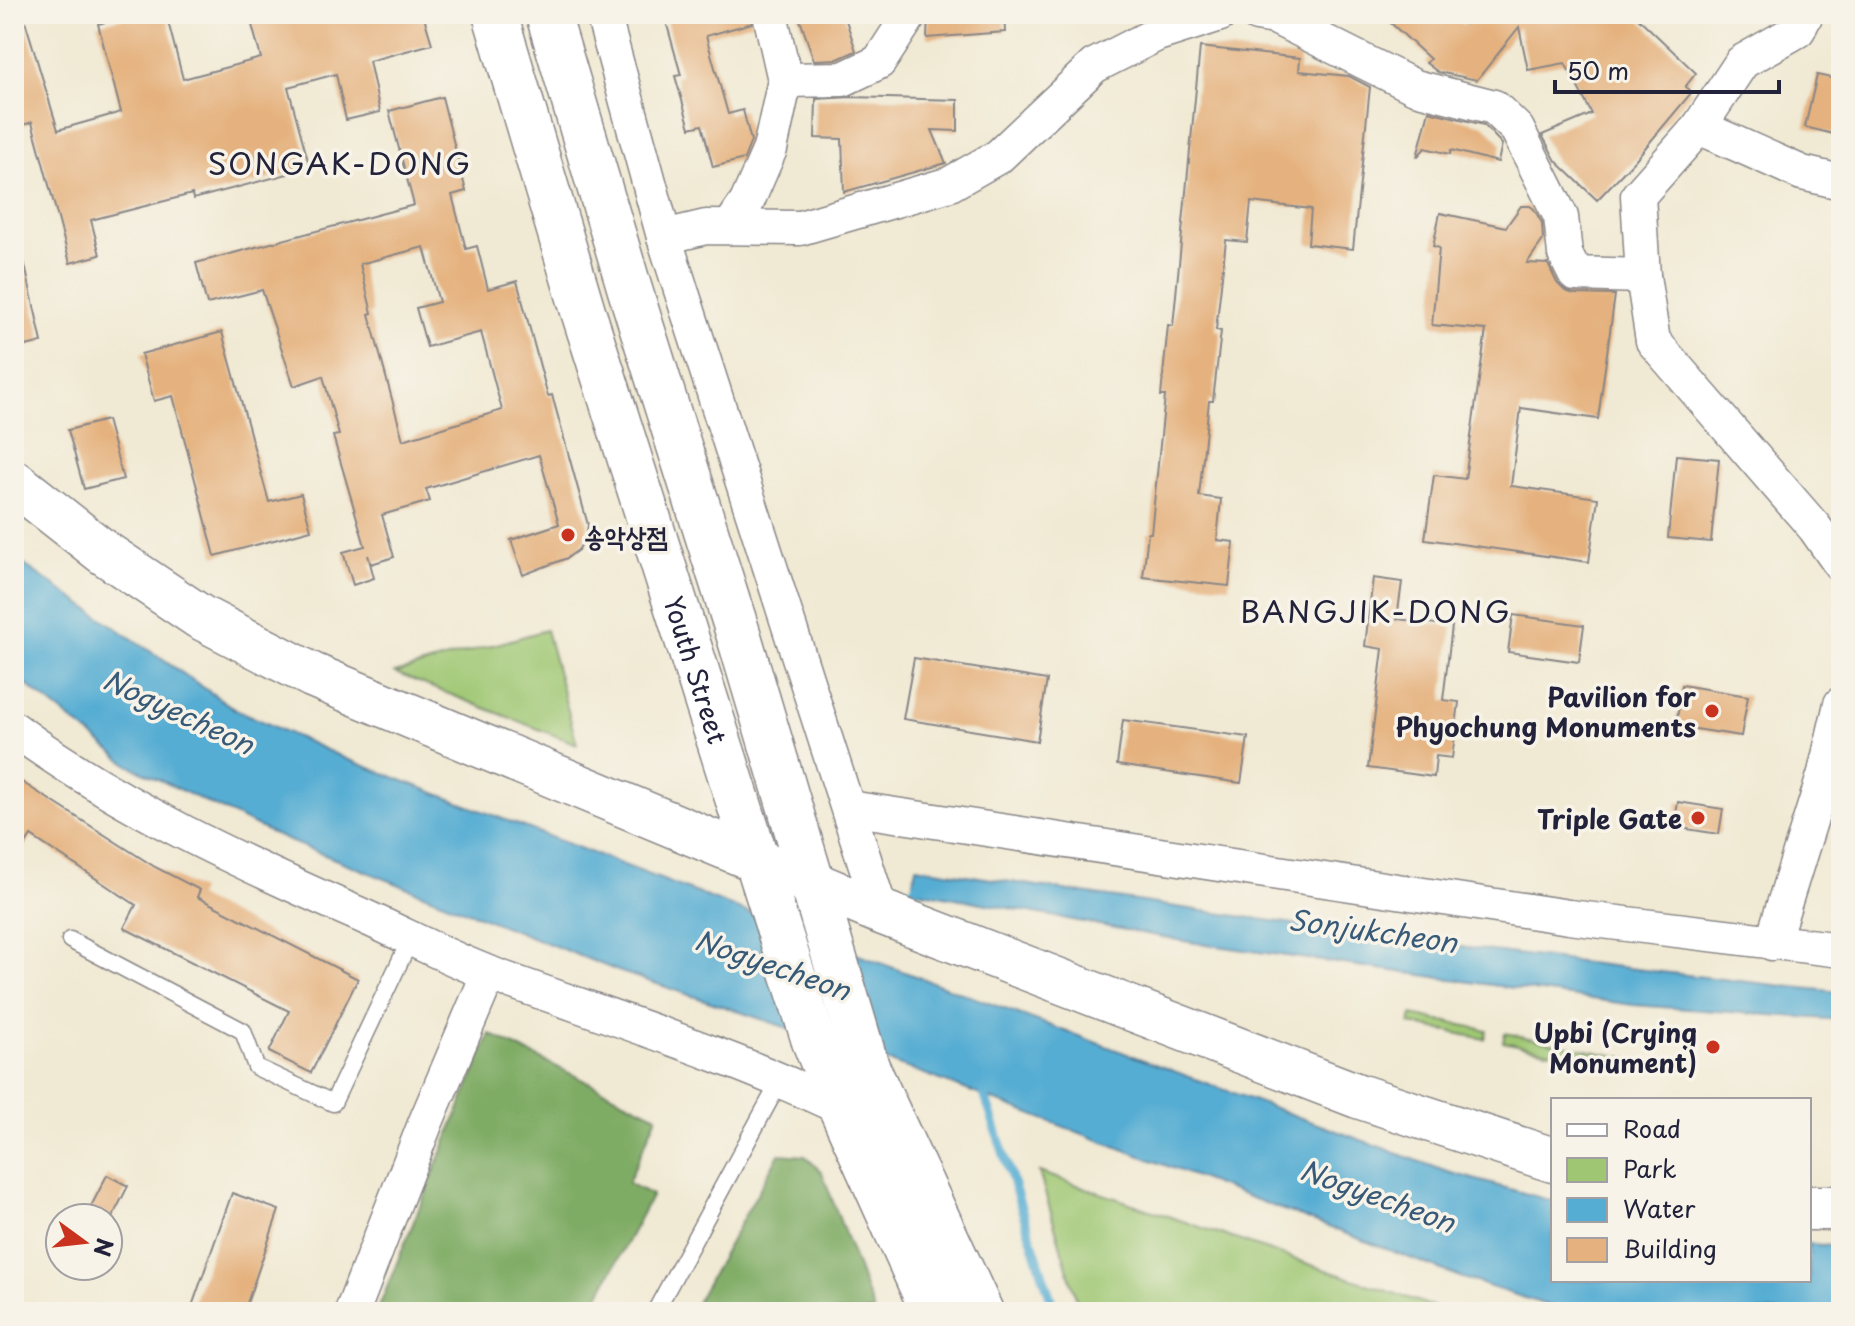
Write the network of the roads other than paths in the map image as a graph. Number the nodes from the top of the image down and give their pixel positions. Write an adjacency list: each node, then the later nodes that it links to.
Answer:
1 (495, 14): 20 (main road, Youth Street)
2 (548, 14): 21 (main road, Youth Street)
3 (603, 14): 13 (street)
4 (770, 14): 9 (street)
5 (1220, 14): 12 (street)
6 (1257, 14): 14 (street)
7 (1806, 14): 10 (street)
8 (909, 16): 9 (street)
9 (785, 80): 12 (street)
10 (1699, 127): 11 (street); 14 (street)
11 (1841, 182)
12 (730, 227): 13 (street)
13 (664, 237): 19 (street)
14 (1643, 276): 16 (street)
15 (14, 482): 20 (main road)
16 (1841, 565)
17 (1841, 704): 25 (street)
18 (14, 729): 23 (street)
19 (849, 808): 22 (street); 25 (street)
20 (759, 863): 21 (main road); 29 (main road, Youth Street)
21 (811, 883): 22 (main road); 36 (main road, Youth Street)
22 (881, 912): 30 (main road)
23 (411, 938): 24 (lane); 27 (street)
24 (70, 940)
25 (1772, 943): 26 (street)
26 (1841, 950)
27 (489, 973): 28 (street); 33 (street)
28 (781, 1079): 29 (street); 34 (lane)
29 (841, 1108): 35 (main road, Youth Street)
30 (1551, 1159)
31 (1811, 1208): 32 (main road)
32 (1841, 1208)
33 (352, 1312)
34 (655, 1312)
35 (933, 1312)
36 (981, 1312)

